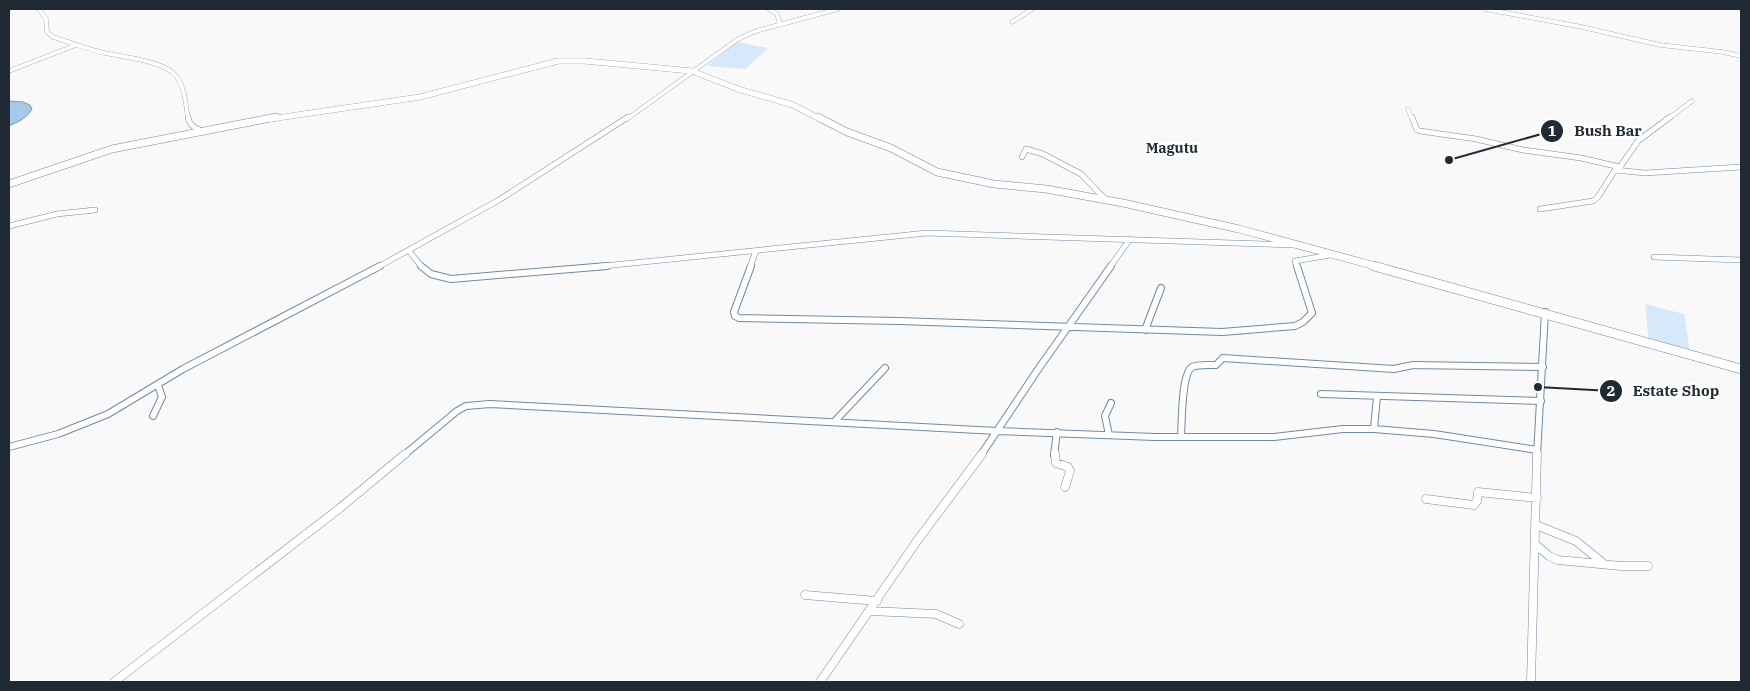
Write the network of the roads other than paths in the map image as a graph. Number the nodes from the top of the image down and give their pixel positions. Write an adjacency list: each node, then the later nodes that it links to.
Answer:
1 (39, 9): 8 (street)
2 (769, 9): 7 (street)
3 (838, 9): 7 (street)
4 (1032, 9): 6 (street)
5 (1485, 9): 9 (street)
6 (1012, 22)
7 (780, 25): 11 (street)
8 (76, 45): 10 (street); 14 (street)
9 (1741, 56)
10 (9, 71)
11 (692, 71): 14 (street); 19 (street); 25 (street)
12 (1692, 101): 17 (street)
13 (1408, 109): 17 (street)
14 (202, 131): 18 (street)
15 (1022, 157): 19 (street)
16 (1741, 167): 17 (street)
17 (1618, 168): 20 (street)
18 (9, 184)
19 (1106, 200): 24 (street)
20 (1540, 209)
21 (95, 210): 22 (street)
22 (9, 226)
23 (1130, 239): 24 (street); 26 (street); 32 (street)
24 (1295, 246): 27 (street)
25 (409, 251): 26 (street); 37 (street)
26 (756, 251): 32 (street)
27 (1330, 255): 31 (street); 33 (street)
28 (1654, 257): 29 (street)
29 (1741, 260)
30 (1161, 288): 33 (street)
31 (1545, 312): 34 (street); 36 (street)
32 (1070, 325): 33 (street); 45 (street)
33 (1144, 330)
34 (1543, 367): 40 (street); 48 (street)
35 (885, 368): 43 (street)
36 (1741, 369)
37 (158, 385): 42 (street); 49 (street)
38 (1321, 394): 39 (street)
39 (1377, 396): 40 (street); 44 (street)
40 (1541, 400): 50 (street)
41 (1111, 403): 47 (street)
42 (153, 416)
43 (834, 422): 45 (street); 62 (street)
44 (1374, 429): 48 (street); 50 (street)
45 (997, 431): 46 (street); 59 (street)
46 (1057, 432): 47 (street); 51 (street)
47 (1109, 435): 48 (street)
48 (1181, 438)
49 (9, 447)
50 (1537, 450): 52 (street)
51 (1064, 487)
52 (1537, 498): 53 (street); 54 (street)
53 (1426, 499)
54 (1536, 526): 55 (street); 56 (street)
55 (1536, 545): 56 (street); 64 (street)
56 (1603, 563): 57 (street)
57 (1648, 566)
58 (805, 595): 59 (street)
59 (877, 601): 60 (street)
60 (870, 611): 61 (street); 63 (street)
61 (959, 624)
62 (114, 682)
63 (820, 682)
64 (1531, 682)

